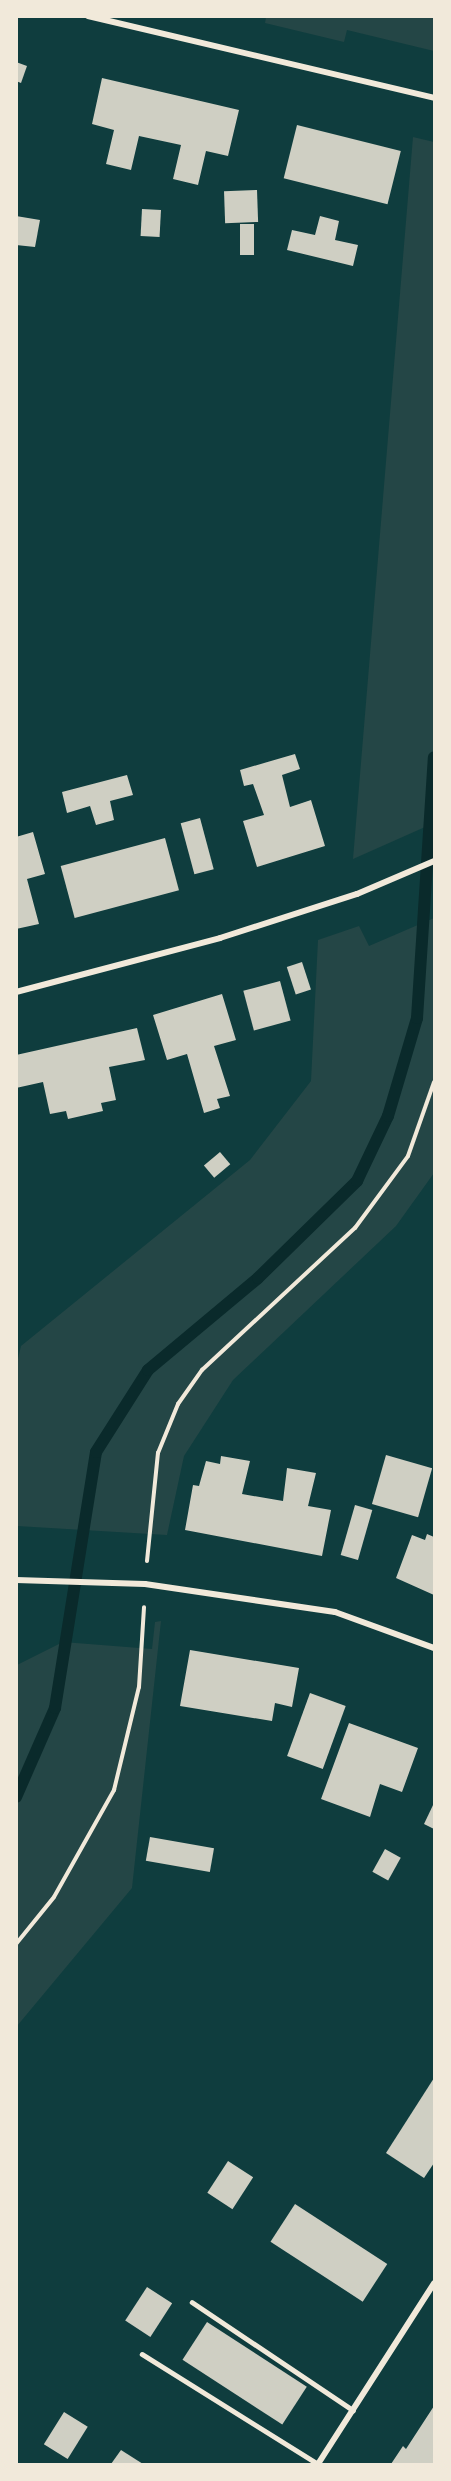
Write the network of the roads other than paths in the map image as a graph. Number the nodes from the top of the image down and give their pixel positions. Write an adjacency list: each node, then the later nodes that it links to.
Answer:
1 (88, 16): 2 (street)
2 (435, 98)
3 (435, 861): 4 (street)
4 (16, 992)
5 (18, 1580): 6 (street)
6 (435, 1648)
7 (435, 2283): 10 (street)
8 (192, 2302): 10 (lane)
9 (142, 2354): 11 (lane)
10 (353, 2410): 11 (street)
11 (318, 2464)

